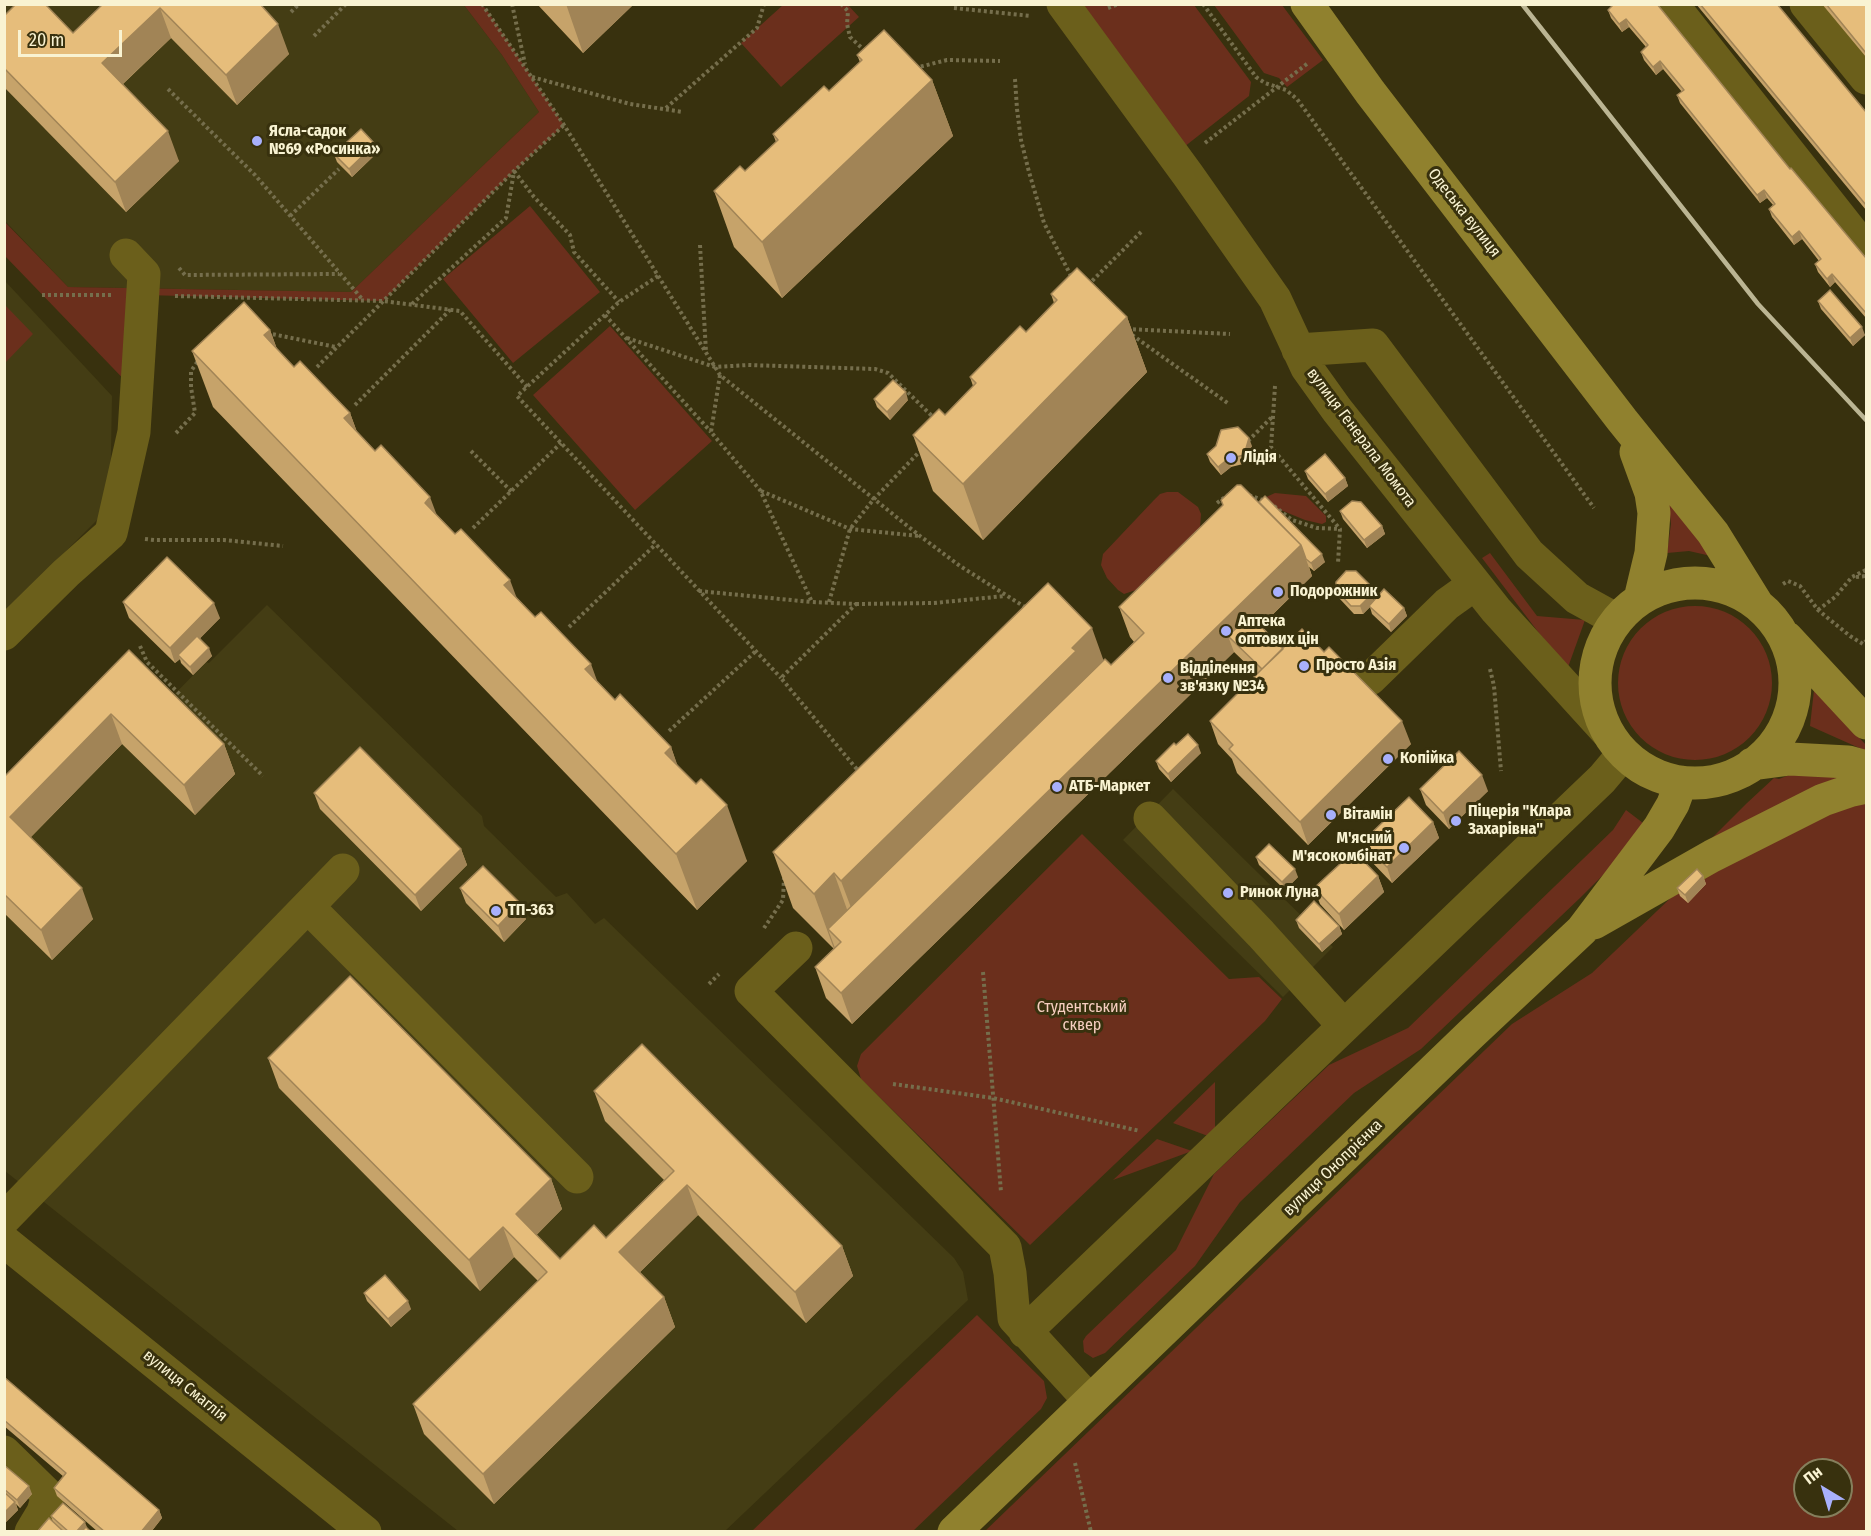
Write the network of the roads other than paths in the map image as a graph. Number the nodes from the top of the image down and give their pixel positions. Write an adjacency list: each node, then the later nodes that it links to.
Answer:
1 (1307, 4): 9 (main road, Одеська вулиця)
2 (1672, 4): 6 (street)
3 (1806, 4): 5 (street)
4 (1051, 11): 8 (street, вулиця Генерала Момота)
5 (1866, 78)
6 (1866, 250)
7 (126, 255): 14 (street)
8 (1298, 350): 10 (street, вулиця Генерала Момота); 12 (street)
9 (1622, 420): 11 (main road, Одеська вулиця); 12 (main road, Одеська вулиця)
10 (1475, 584): 15 (street); 17 (street, вулиця Генерала Момота)
11 (1757, 603): 12 (main road); 13 (main road)
12 (1629, 609): 17 (main road)
13 (1782, 632): 16 (main road); 18 (main road)
14 (4, 634)
15 (1370, 679)
16 (1866, 723)
17 (1615, 743): 20 (main road); 27 (street)
18 (1752, 764): 19 (main road); 20 (main road)
19 (1866, 767)
20 (1681, 782): 25 (main road, вулиця Онопрієнка)
21 (1866, 787): 25 (main road)
22 (1150, 818): 27 (street)
23 (343, 870): 24 (street)
24 (308, 907): 28 (street); 29 (street)
25 (1582, 930): 32 (main road, вулиця Онопрієнка)
26 (796, 948): 31 (street)
27 (1344, 1026): 31 (street)
28 (577, 1177)
29 (4, 1219)
30 (4, 1241): 35 (street, вулиця Смаглія)
31 (1025, 1332): 32 (street)
32 (1090, 1401): 36 (main road, вулиця Онопрієнка)
33 (4, 1452): 34 (street)
34 (31, 1532)
35 (365, 1532)
36 (954, 1532)

